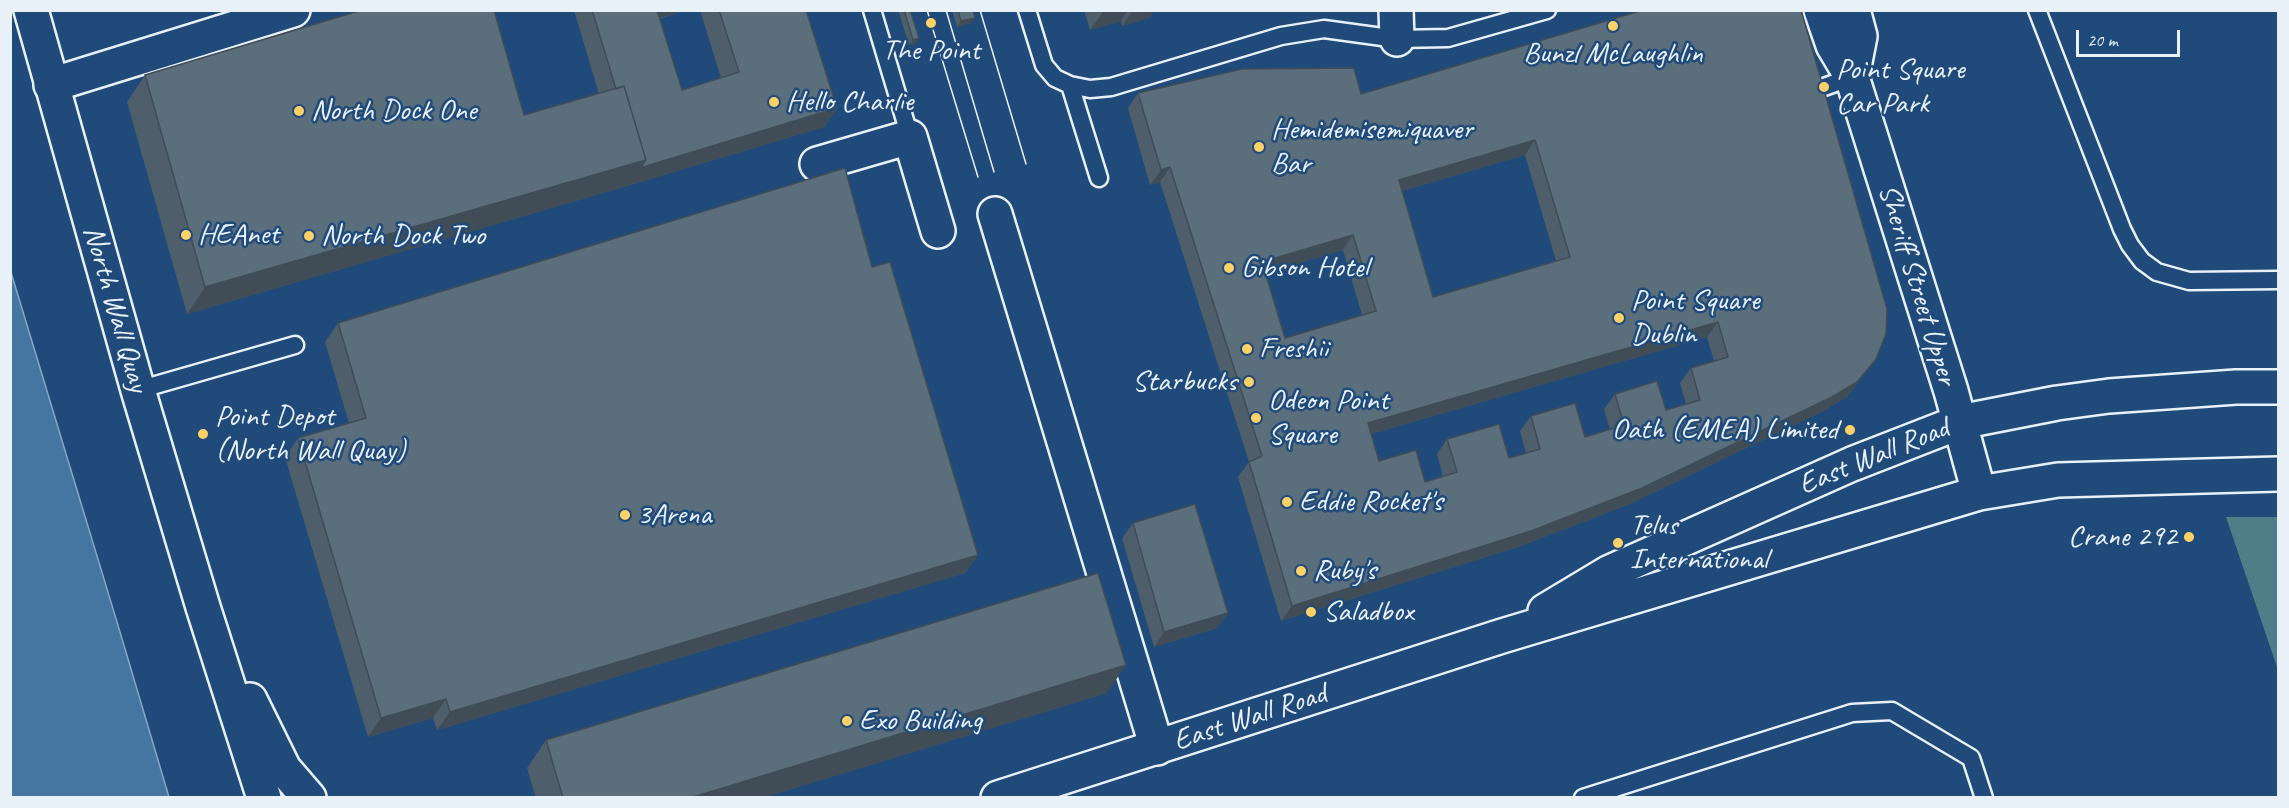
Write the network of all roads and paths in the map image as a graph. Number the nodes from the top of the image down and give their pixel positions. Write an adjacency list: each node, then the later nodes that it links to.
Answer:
1 (31, 10): 11 (main road, North Wall Quay)
2 (294, 10): 11 (main road)
3 (872, 10): 13 (lane)
4 (1027, 10): 12 (lane)
5 (1546, 10): 9 (lane)
6 (1821, 10): 10 (main road, Sheriff Street Upper)
7 (1853, 10): 10 (main road, Sheriff Street Upper)
8 (2037, 10): 18 (lane)
9 (1397, 25): 12 (lane)
10 (1838, 82): 22 (main road, Sheriff Street Upper)
11 (51, 85): 21 (main road, North Wall Quay)
12 (1070, 85): 15 (lane)
13 (910, 137): 14 (main road); 17 (main road)
14 (817, 164)
15 (1099, 178)
16 (995, 214): 27 (main road)
17 (938, 231)
18 (2278, 280)
19 (295, 345): 21 (lane)
20 (2278, 387): 22 (main road, East Wall Road)
21 (138, 390): 25 (main road, North Wall Quay)
22 (1960, 422): 24 (main road, Sheriff Street Upper); 26 (main road, East Wall Road)
23 (2278, 474): 24 (main road, East Wall Road)
24 (1979, 493): 26 (main road, East Wall Road)
25 (203, 607): 29 (main road, North Wall Quay); 30 (main road, North Wall Quay)
26 (1503, 636): 27 (main road, East Wall Road)
27 (1158, 748): 28 (main road, East Wall Road)
28 (1056, 788): 31 (main road, East Wall Road)
29 (264, 798)
30 (309, 798)
31 (998, 798)
32 (1583, 798): 33 (lane)
33 (1984, 798)

